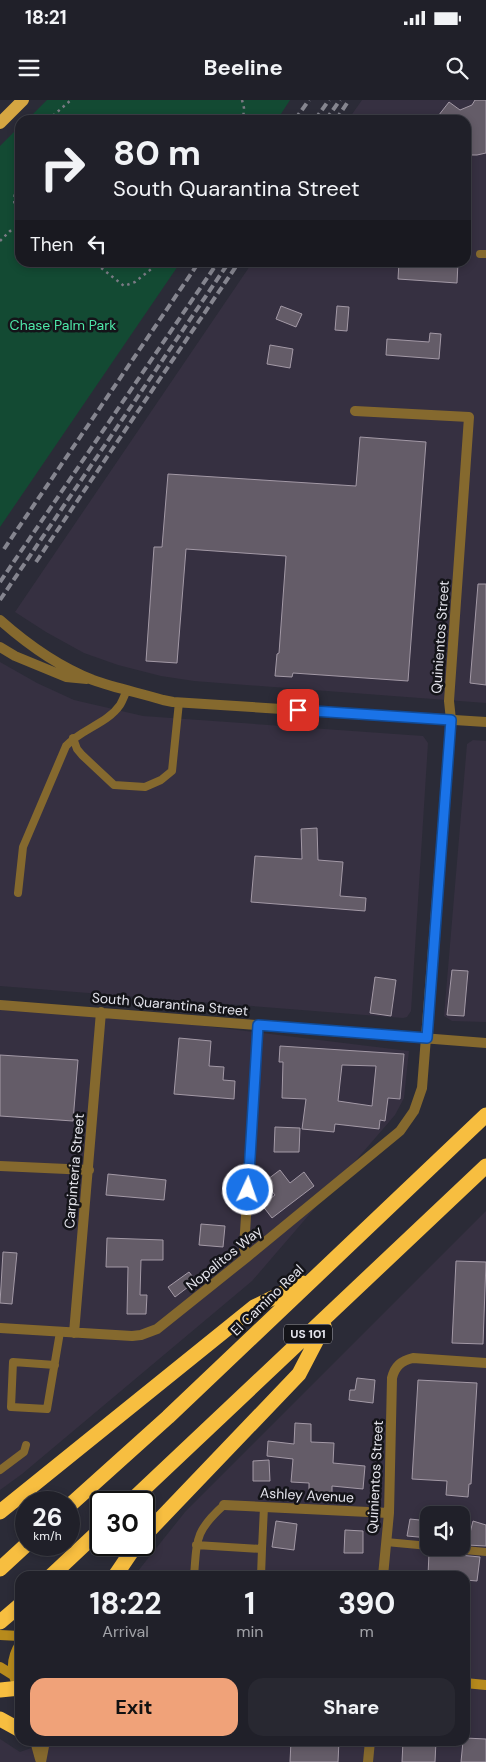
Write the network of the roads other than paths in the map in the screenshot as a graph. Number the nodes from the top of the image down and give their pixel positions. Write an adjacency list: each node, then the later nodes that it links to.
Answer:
1 (23, 100): 2 (main road)
2 (0, 123)
3 (355, 411): 9 (street, Quinientos Street)
4 (0, 620): 6 (street)
5 (0, 647): 6 (street)
6 (93, 680): 7 (street)
7 (126, 690): 8 (street); 11 (lane)
8 (179, 702): 9 (street); 11 (lane)
9 (451, 720): 10 (street); 16 (street, Quinientos Street)
10 (486, 722)
11 (73, 738): 12 (lane)
12 (18, 893)
13 (0, 1005): 14 (street, South Quarantina Street)
14 (101, 1012): 15 (street, South Quarantina Street); 21 (street, Carpinteria Street)
15 (258, 1025): 16 (street, South Quarantina Street); 22 (street)
16 (427, 1038): 17 (street, South Quarantina Street); 22 (street, Nopalitos Way)
17 (486, 1043)
18 (486, 1115): 23 (highway, El Camino Real / US 101)
19 (0, 1166): 21 (street)
20 (486, 1166): 24 (highway, US 101)
21 (88, 1170): 27 (street, Carpinteria Street)
22 (247, 1257): 27 (street, Nopalitos Way)
23 (315, 1277): 33 (highway, El Camino Real / US 101); 36 (highway)
24 (330, 1314): 32 (highway, US 101); 38 (highway)
25 (0, 1328): 26 (street, Nopalitos Way)
26 (60, 1332): 27 (street, Nopalitos Way); 29 (lane)
27 (74, 1333)
28 (486, 1363): 37 (street, Quinientos Street)
29 (55, 1365): 29 (lane)
30 (26, 1445): 31 (lane)
31 (0, 1470)
32 (142, 1491)
33 (80, 1496)
34 (224, 1504): 35 (street, Ashley Avenue); 41 (lane)
35 (264, 1507): 37 (street, Ashley Avenue); 43 (lane)
36 (0, 1512)
37 (389, 1513): 40 (street, Quinientos Street)
38 (155, 1525)
39 (90, 1539): 49 (highway)
40 (386, 1542): 42 (lane); 53 (street, Quinientos Street)
41 (196, 1545): 43 (lane); 51 (lane)
42 (420, 1545)
43 (262, 1549): 52 (lane)
44 (470, 1551): 45 (lane)
45 (486, 1552)
46 (15, 1555): 48 (highway)
47 (129, 1556): 50 (highway)
48 (0, 1569)
49 (56, 1571)
50 (118, 1571)
51 (194, 1571)
52 (261, 1571)
53 (383, 1571)
54 (15, 1610): 55 (highway)
55 (0, 1622)
56 (0, 1635): 57 (main road)
57 (15, 1636)
58 (15, 1654): 60 (main road)
59 (0, 1667): 61 (main road)
60 (15, 1674)
61 (15, 1681)
62 (470, 1684): 64 (main road)
63 (15, 1685): 65 (highway)
64 (486, 1685)
65 (0, 1690)
66 (0, 1719): 67 (highway)
67 (15, 1727)
68 (36, 1746): 71 (street)
69 (44, 1746): 71 (street)
70 (370, 1746): 72 (street)
71 (41, 1761)
72 (368, 1762)

